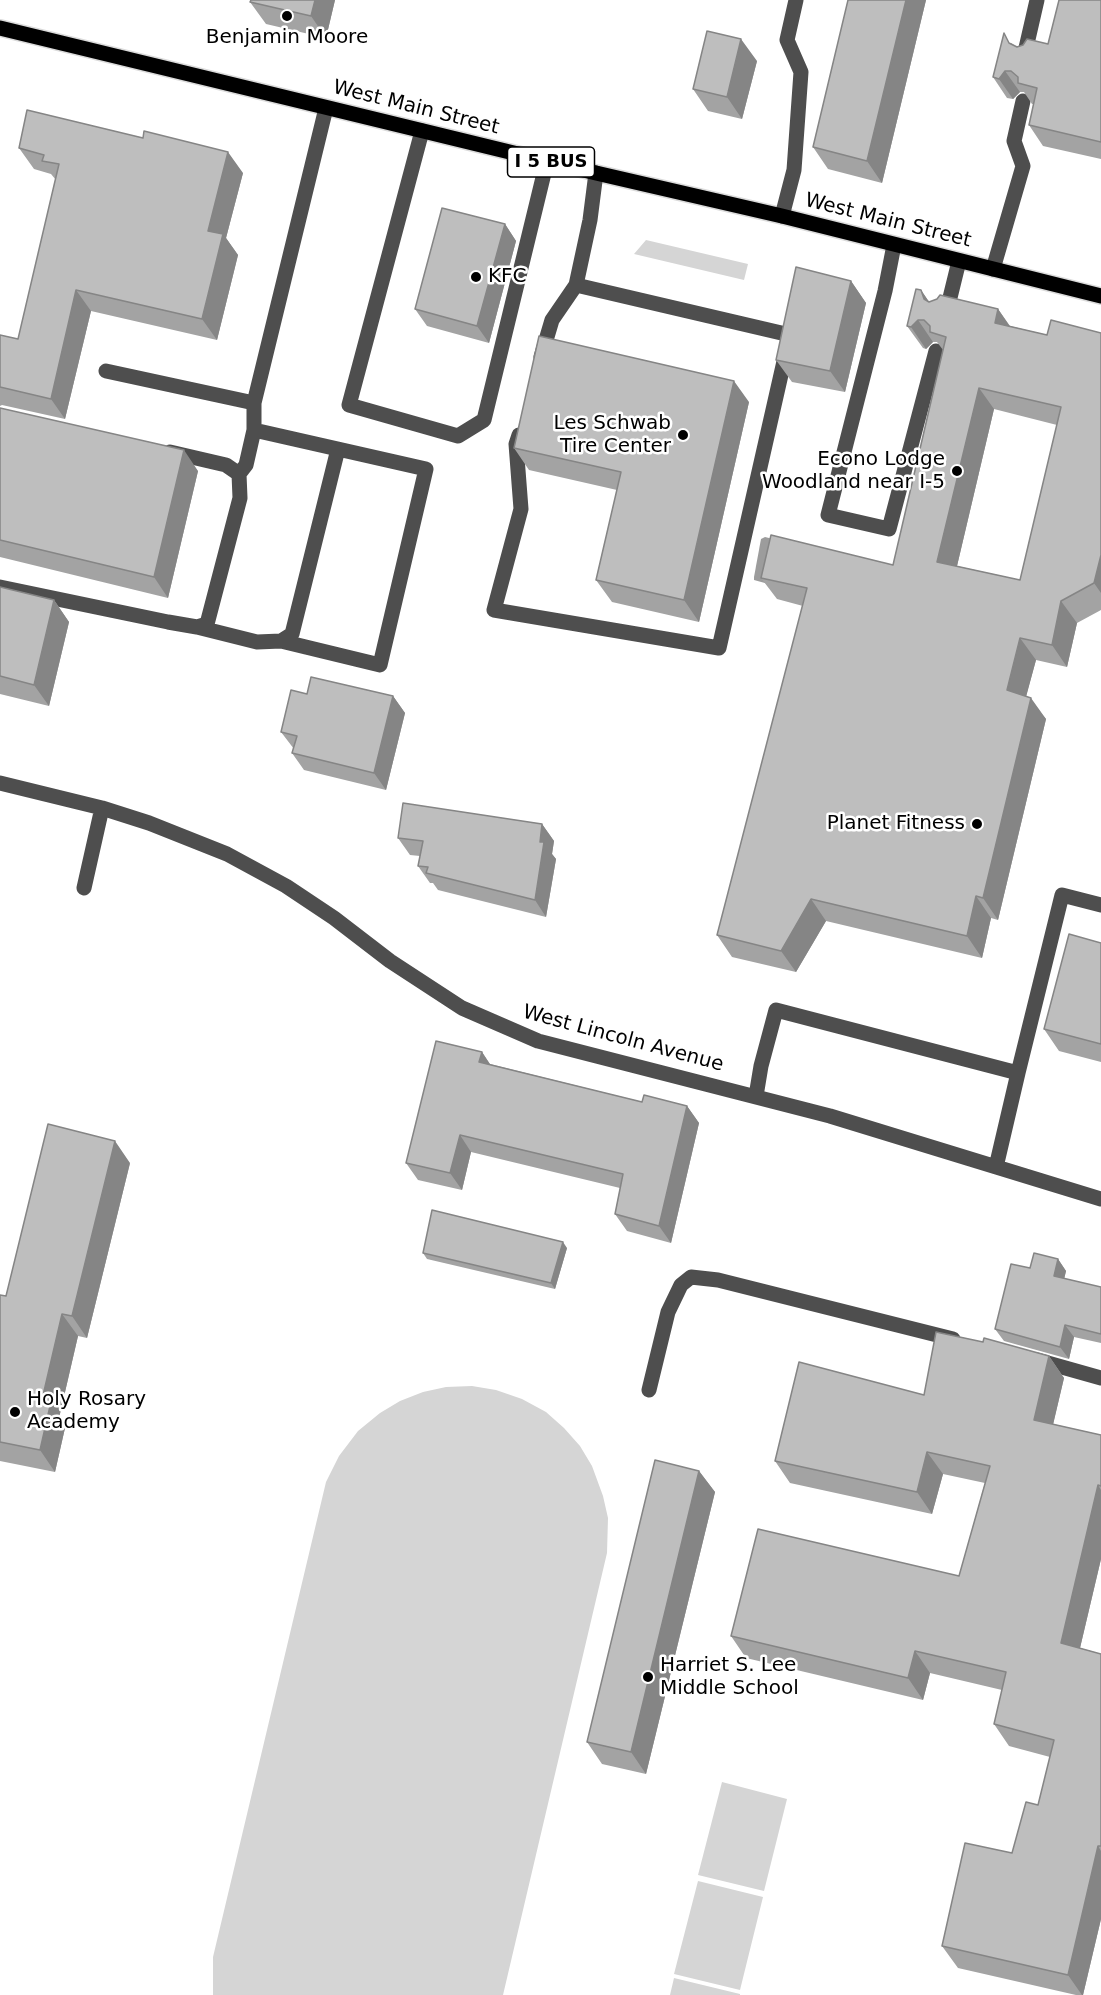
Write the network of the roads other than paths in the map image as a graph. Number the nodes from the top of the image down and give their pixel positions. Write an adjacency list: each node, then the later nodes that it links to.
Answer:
1 (796, 0): 10 (street)
2 (1037, 0): 4 (street)
3 (0, 28): 6 (main road, West Main Street / I 5 BUS)
4 (1032, 58)
5 (1023, 101): 13 (street)
6 (326, 108): 7 (main road, West Main Street / I 5 BUS); 20 (street)
7 (422, 131): 8 (main road, West Main Street / I 5 BUS); 8 (street)
8 (547, 161): 9 (main road, West Main Street / I 5 BUS)
9 (596, 173): 10 (main road, West Main Street / I 5 BUS); 14 (street)
10 (782, 216): 11 (main road, West Main Street / I 5 BUS)
11 (894, 244): 12 (main road, West Main Street / I 5 BUS); 17 (street)
12 (959, 261): 13 (main road, West Main Street / I 5 BUS); 16 (street)
13 (993, 270): 15 (main road, West Main Street / I 5 BUS)
14 (576, 285): 19 (street); 21 (street)
15 (1101, 296)
16 (946, 314)
17 (936, 351)
18 (106, 371): 20 (street)
19 (536, 376)
20 (254, 403): 22 (street)
21 (523, 422)
22 (254, 430): 24 (street); 25 (street)
23 (156, 449): 25 (street)
24 (338, 449): 28 (street); 28 (street)
25 (239, 474): 27 (street)
26 (0, 587): 27 (street)
27 (197, 627): 28 (street)
28 (281, 641)
29 (0, 783): 30 (street, West Lincoln Avenue)
30 (102, 808): 31 (street); 34 (street, West Lincoln Avenue)
31 (84, 888)
32 (1101, 905): 33 (street)
33 (1017, 1073): 34 (street); 35 (street)
34 (756, 1096): 35 (street, West Lincoln Avenue)
35 (996, 1167): 36 (street, West Lincoln Avenue)
36 (1101, 1199)
37 (965, 1342): 40 (street)
38 (1023, 1356): 39 (street)
39 (1101, 1378)
40 (649, 1390)

